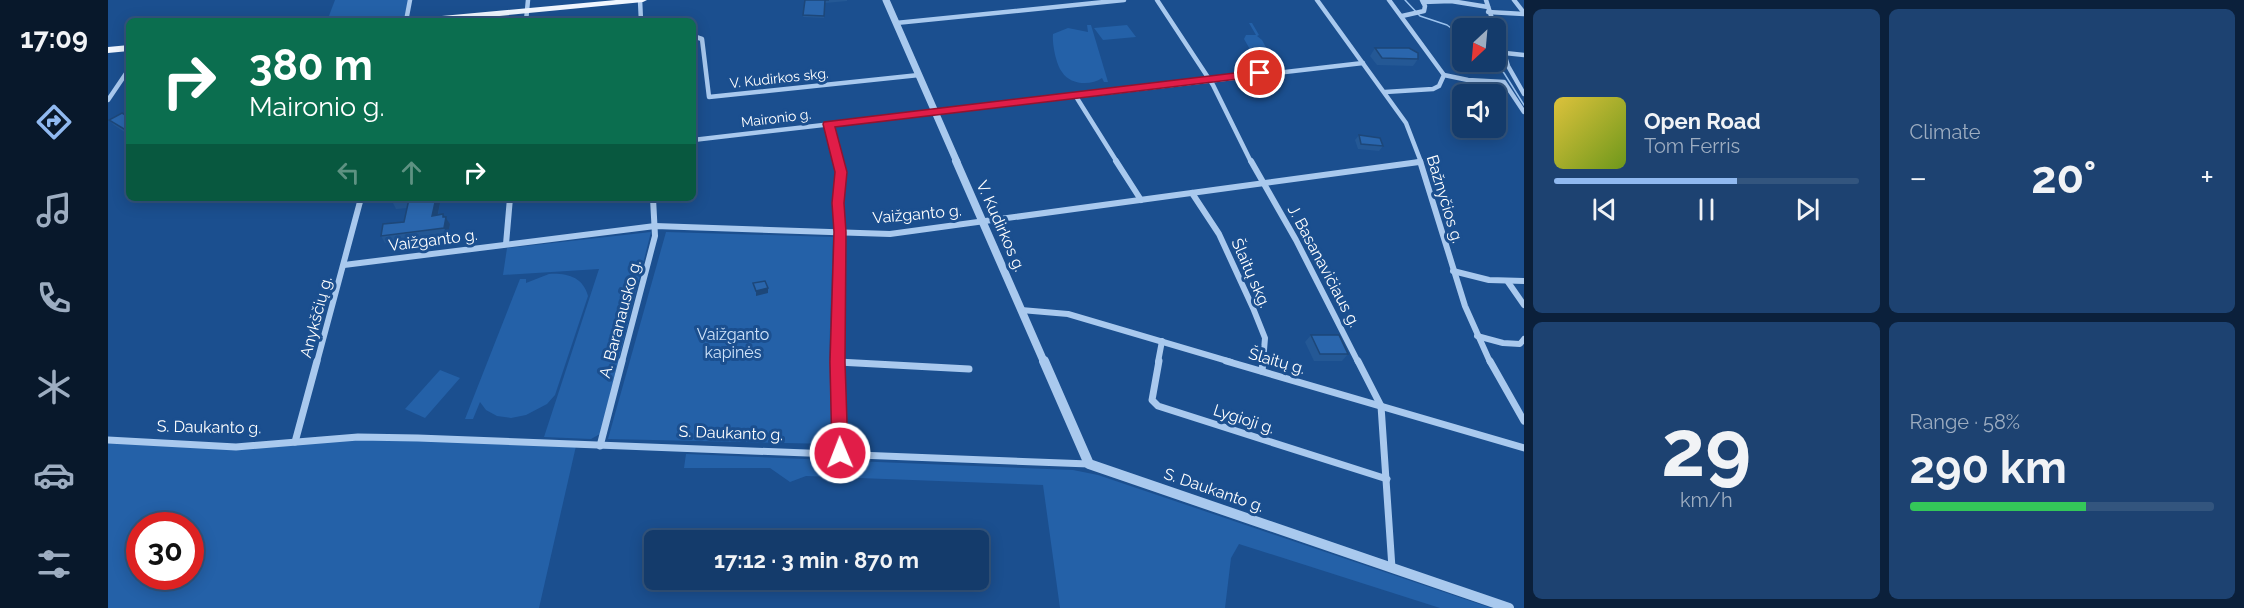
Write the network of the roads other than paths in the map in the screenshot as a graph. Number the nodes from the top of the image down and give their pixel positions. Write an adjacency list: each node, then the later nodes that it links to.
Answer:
1 (410, 0): 17 (street)
2 (528, 0): 14 (street)
3 (641, 0): 11 (main road); 20 (street)
4 (886, 0): 22 (street, V. Kudirkos g.)
5 (1124, 0): 22 (street)
6 (1157, 0): 33 (street, J. Basanavičiaus g.)
7 (1317, 0): 29 (street, Bažnyčios g.)
8 (1389, 0): 16 (street)
9 (1486, 0): 13 (street)
10 (1514, 0): 15 (street)
11 (624, 1): 14 (main road)
12 (1422, 1): 13 (street); 16 (street)
13 (1488, 9): 15 (street); 21 (street)
14 (527, 11): 18 (main road); 19 (street)
15 (1524, 13)
16 (1402, 16): 32 (street)
17 (407, 18)
18 (452, 18)
19 (526, 18)
20 (641, 18)
21 (1491, 18)
22 (896, 23): 31 (street, V. Kudirkos g.)
23 (696, 37): 31 (street, V. Kudirkos skg.)
24 (126, 48): 25 (main road)
25 (108, 50)
26 (1506, 53): 27 (street)
27 (1524, 54)
28 (1506, 61): 35 (street)
29 (1363, 63): 33 (street, Maironio g.); 34 (street, Bažnyčios g.)
30 (126, 73): 37 (street)
31 (919, 75): 38 (street, V. Kudirkos g.)
32 (1443, 75): 34 (street); 39 (street)
33 (1209, 80): 36 (street, Maironio g.); 43 (street, J. Basanavičiaus g.)
34 (1385, 92): 42 (street, Bažnyčios g.)
35 (1524, 94)
36 (1075, 95): 38 (street, Maironio g.); 45 (street)
37 (108, 100)
38 (935, 112): 40 (street, Maironio g.); 49 (street, V. Kudirkos g.)
39 (1524, 112)
40 (828, 124): 41 (street, Maironio g.); 51 (street)
41 (696, 140)
42 (1419, 162): 43 (street, Vaižganto g.); 54 (street, Bažnyčios g.)
43 (1262, 184): 44 (street, Vaižganto g.); 65 (street, J. Basanavičiaus g.)
44 (1192, 193): 45 (street, Vaižganto g.); 64 (street, Šlaitų skg.)
45 (1141, 200): 49 (street, Vaižganto g.)
46 (360, 201): 53 (street, Anykščių g.)
47 (510, 201): 52 (street)
48 (653, 201): 50 (street, A. Baranausko g.)
49 (982, 221): 51 (street, Vaižganto g.); 58 (street, V. Kudirkos g.)
50 (655, 226): 51 (street, Vaižganto g.); 52 (street, Vaižganto g.); 69 (street, A. Baranausko g.)
51 (840, 232): 62 (street)
52 (506, 244): 53 (street, Vaižganto g.)
53 (344, 265): 68 (street, Anykščių g.)
54 (1453, 271): 56 (street); 59 (street, Bažnyčios g.)
55 (1524, 281): 56 (street)
56 (1508, 282): 57 (street)
57 (1524, 305)
58 (1021, 310): 61 (street, Šlaitų g.); 72 (street, V. Kudirkos g.)
59 (1477, 336): 60 (street); 66 (street, Bažnyčios g.)
60 (1524, 339)
61 (1162, 341): 64 (street, Šlaitų g.); 73 (street, Lygioji g.)
62 (838, 362): 63 (street); 71 (street)
63 (969, 369)
64 (1262, 371): 65 (street, Šlaitų g.)
65 (1381, 406): 70 (street, Šlaitų g.); 73 (street, J. Basanavičiaus g.)
66 (1524, 420)
67 (108, 440): 68 (street, S. Daukanto g.)
68 (295, 442): 69 (street, S. Daukanto g.)
69 (600, 446): 71 (street, S. Daukanto g.)
70 (1524, 448)
71 (840, 453): 72 (street, S. Daukanto g.)
72 (1089, 464): 74 (street, S. Daukanto g.)
73 (1387, 479): 74 (street, J. Basanavičiaus g.)
74 (1392, 568): 75 (street, S. Daukanto g.)
75 (1509, 608)

